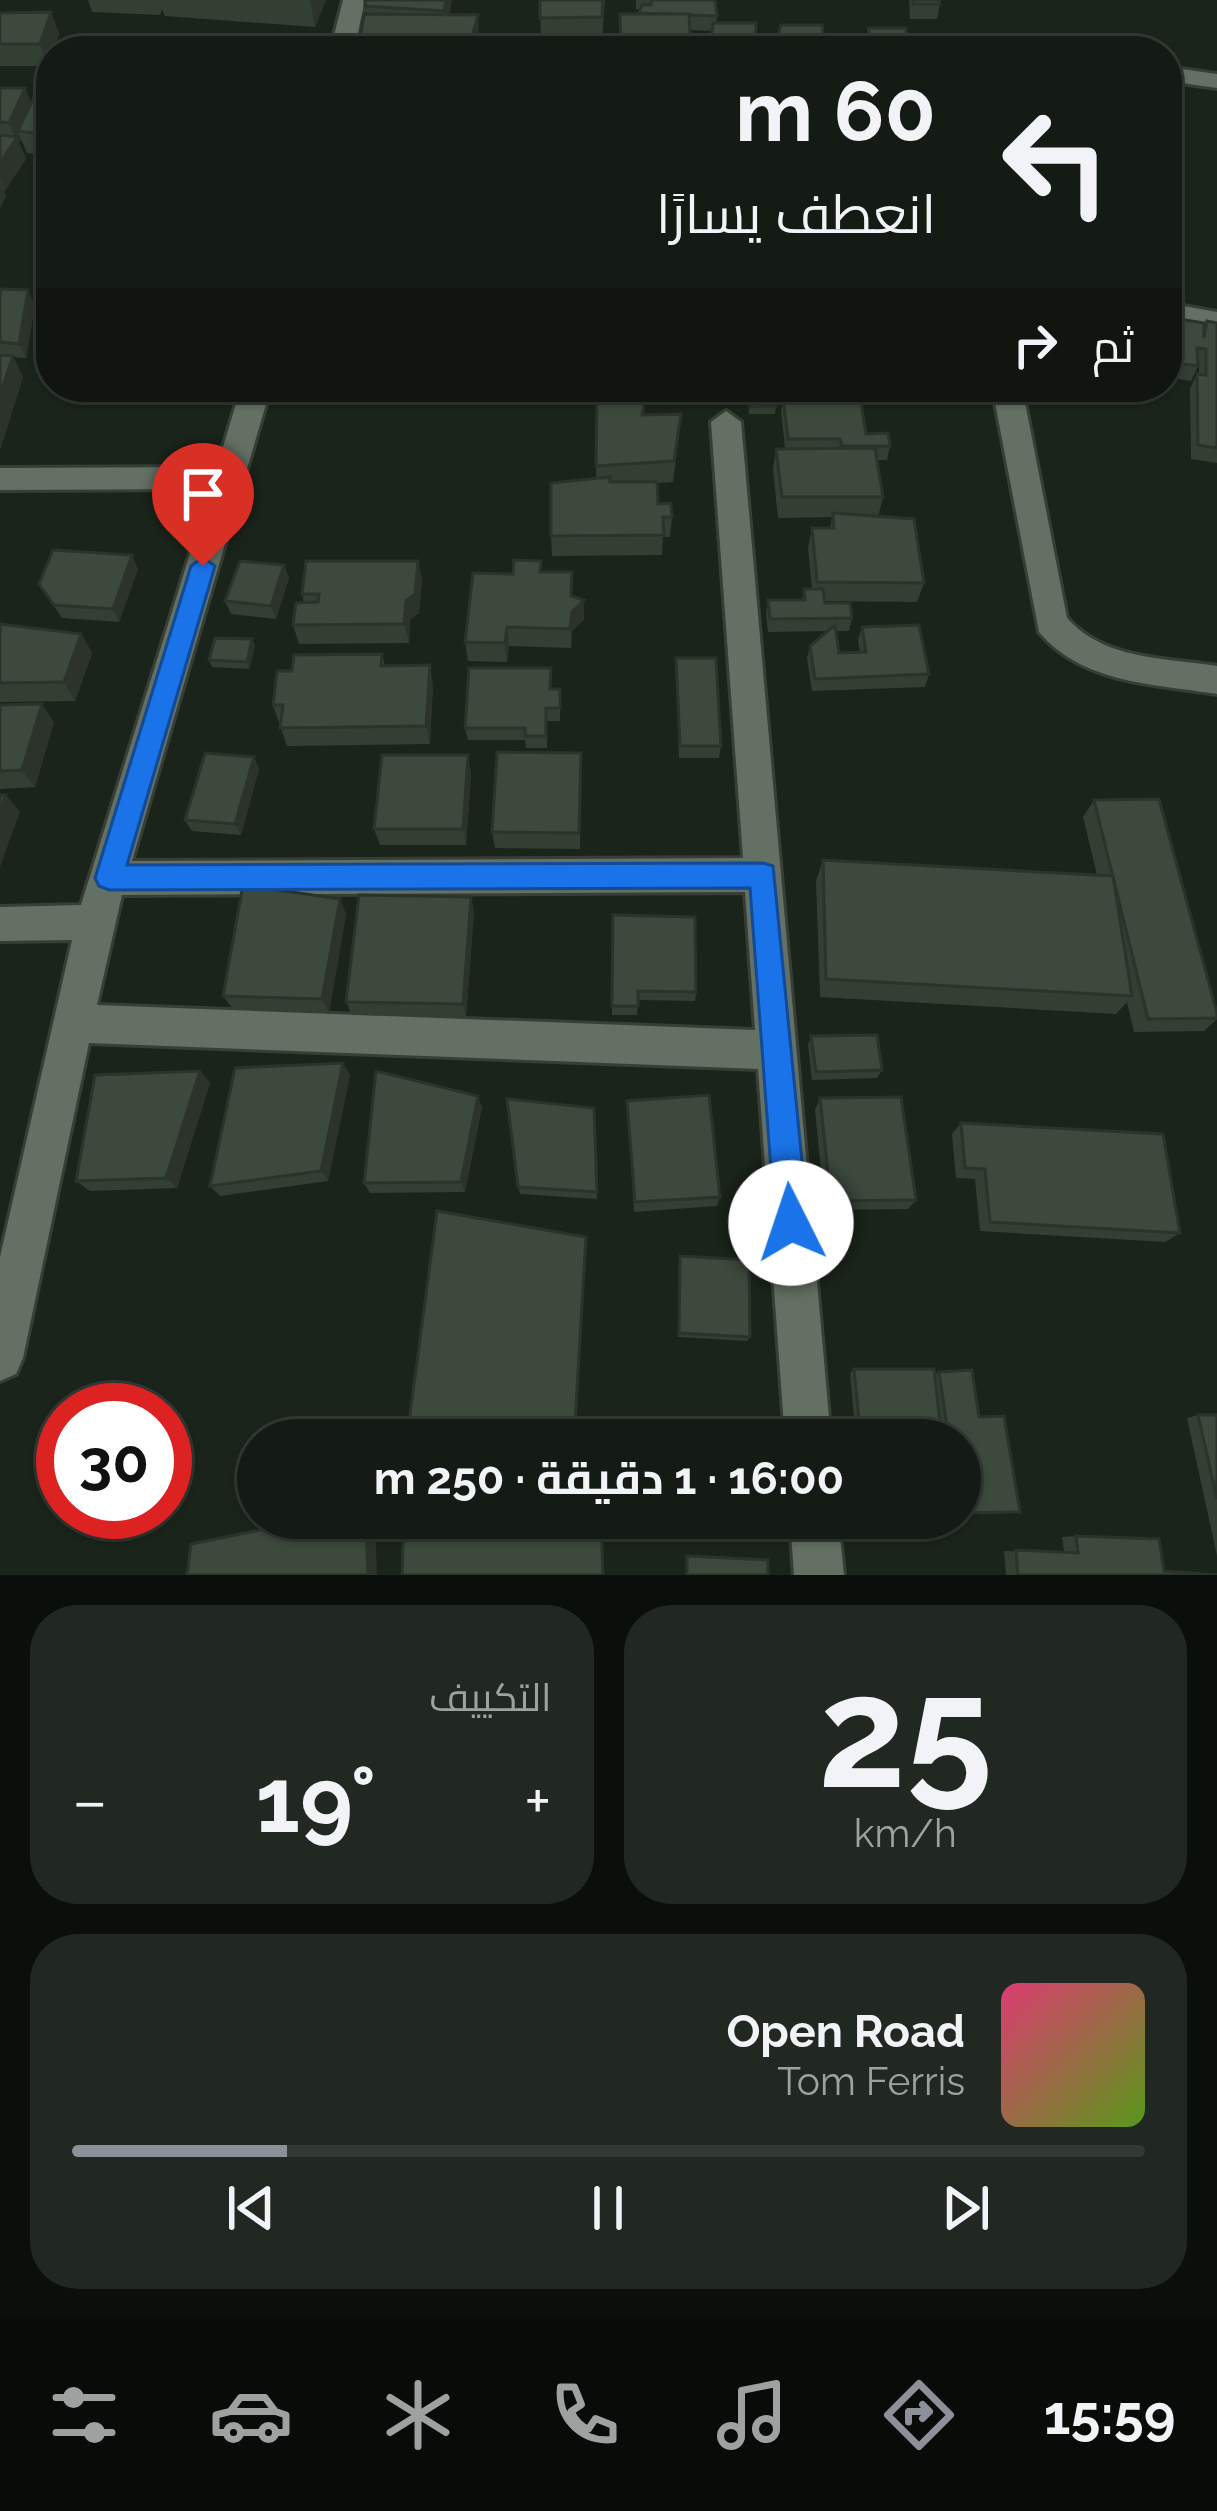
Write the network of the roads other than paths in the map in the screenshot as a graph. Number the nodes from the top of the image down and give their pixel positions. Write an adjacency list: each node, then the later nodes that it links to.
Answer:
1 (354, 0): 2 (street)
2 (346, 36)
3 (1182, 76): 4 (street)
4 (1217, 81)
5 (1182, 315): 6 (street)
6 (1217, 321)
7 (252, 402): 10 (street)
8 (1009, 402): 12 (street)
9 (726, 422): 13 (street)
10 (230, 478): 11 (street); 14 (street)
11 (0, 479)
12 (1217, 680)
13 (763, 875): 14 (street); 18 (street)
14 (109, 878): 15 (street)
15 (95, 922): 16 (street); 17 (street)
16 (0, 924)
17 (72, 1023): 18 (street); 19 (street)
18 (778, 1050): 20 (street)
19 (0, 1358)
20 (806, 1419)
21 (816, 1539): 22 (street)
22 (819, 1575)

